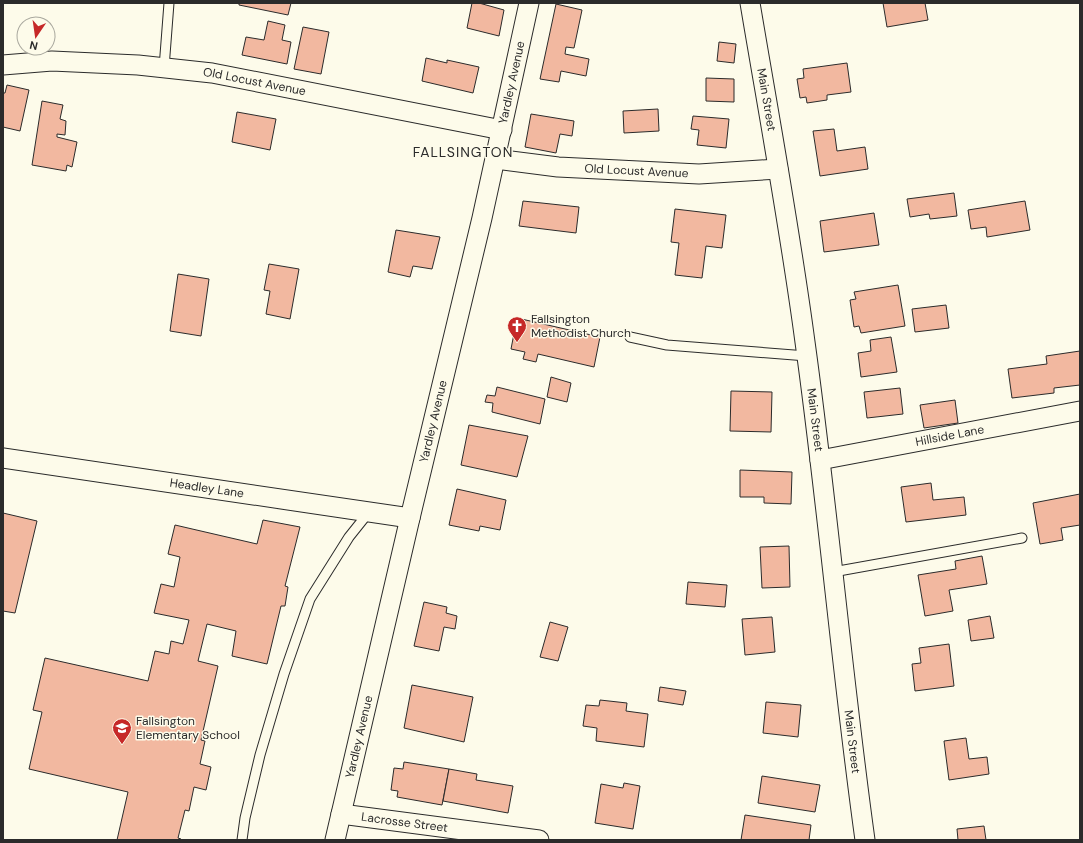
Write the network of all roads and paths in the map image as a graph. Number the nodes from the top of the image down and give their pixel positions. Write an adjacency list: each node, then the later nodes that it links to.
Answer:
1 (169, 3): 5 (lane)
2 (529, 3): 6 (street, Yardley Avenue)
3 (750, 3): 8 (street, Main Street)
4 (3, 65): 5 (street, Old Locust Avenue)
5 (164, 68): 6 (street, Old Locust Avenue)
6 (502, 130): 7 (street, Yardley Avenue)
7 (496, 159): 8 (street, Old Locust Avenue); 15 (street, Yardley Avenue)
8 (778, 169): 10 (street, Main Street)
9 (630, 337): 10 (lane)
10 (807, 356): 13 (street, Main Street)
11 (1080, 411): 13 (street, Hillside Lane)
12 (3, 458): 14 (street, Headley Lane)
13 (820, 460): 17 (street, Main Street)
14 (370, 512): 15 (street, Headley Lane); 19 (lane)
15 (410, 518): 18 (street, Yardley Avenue)
16 (1022, 538): 17 (lane)
17 (833, 572): 22 (street, Main Street)
18 (341, 814): 20 (street, Yardley Avenue); 21 (street, Lacrosse Street)
19 (242, 840)
20 (335, 840)
21 (539, 840)
22 (864, 840)

